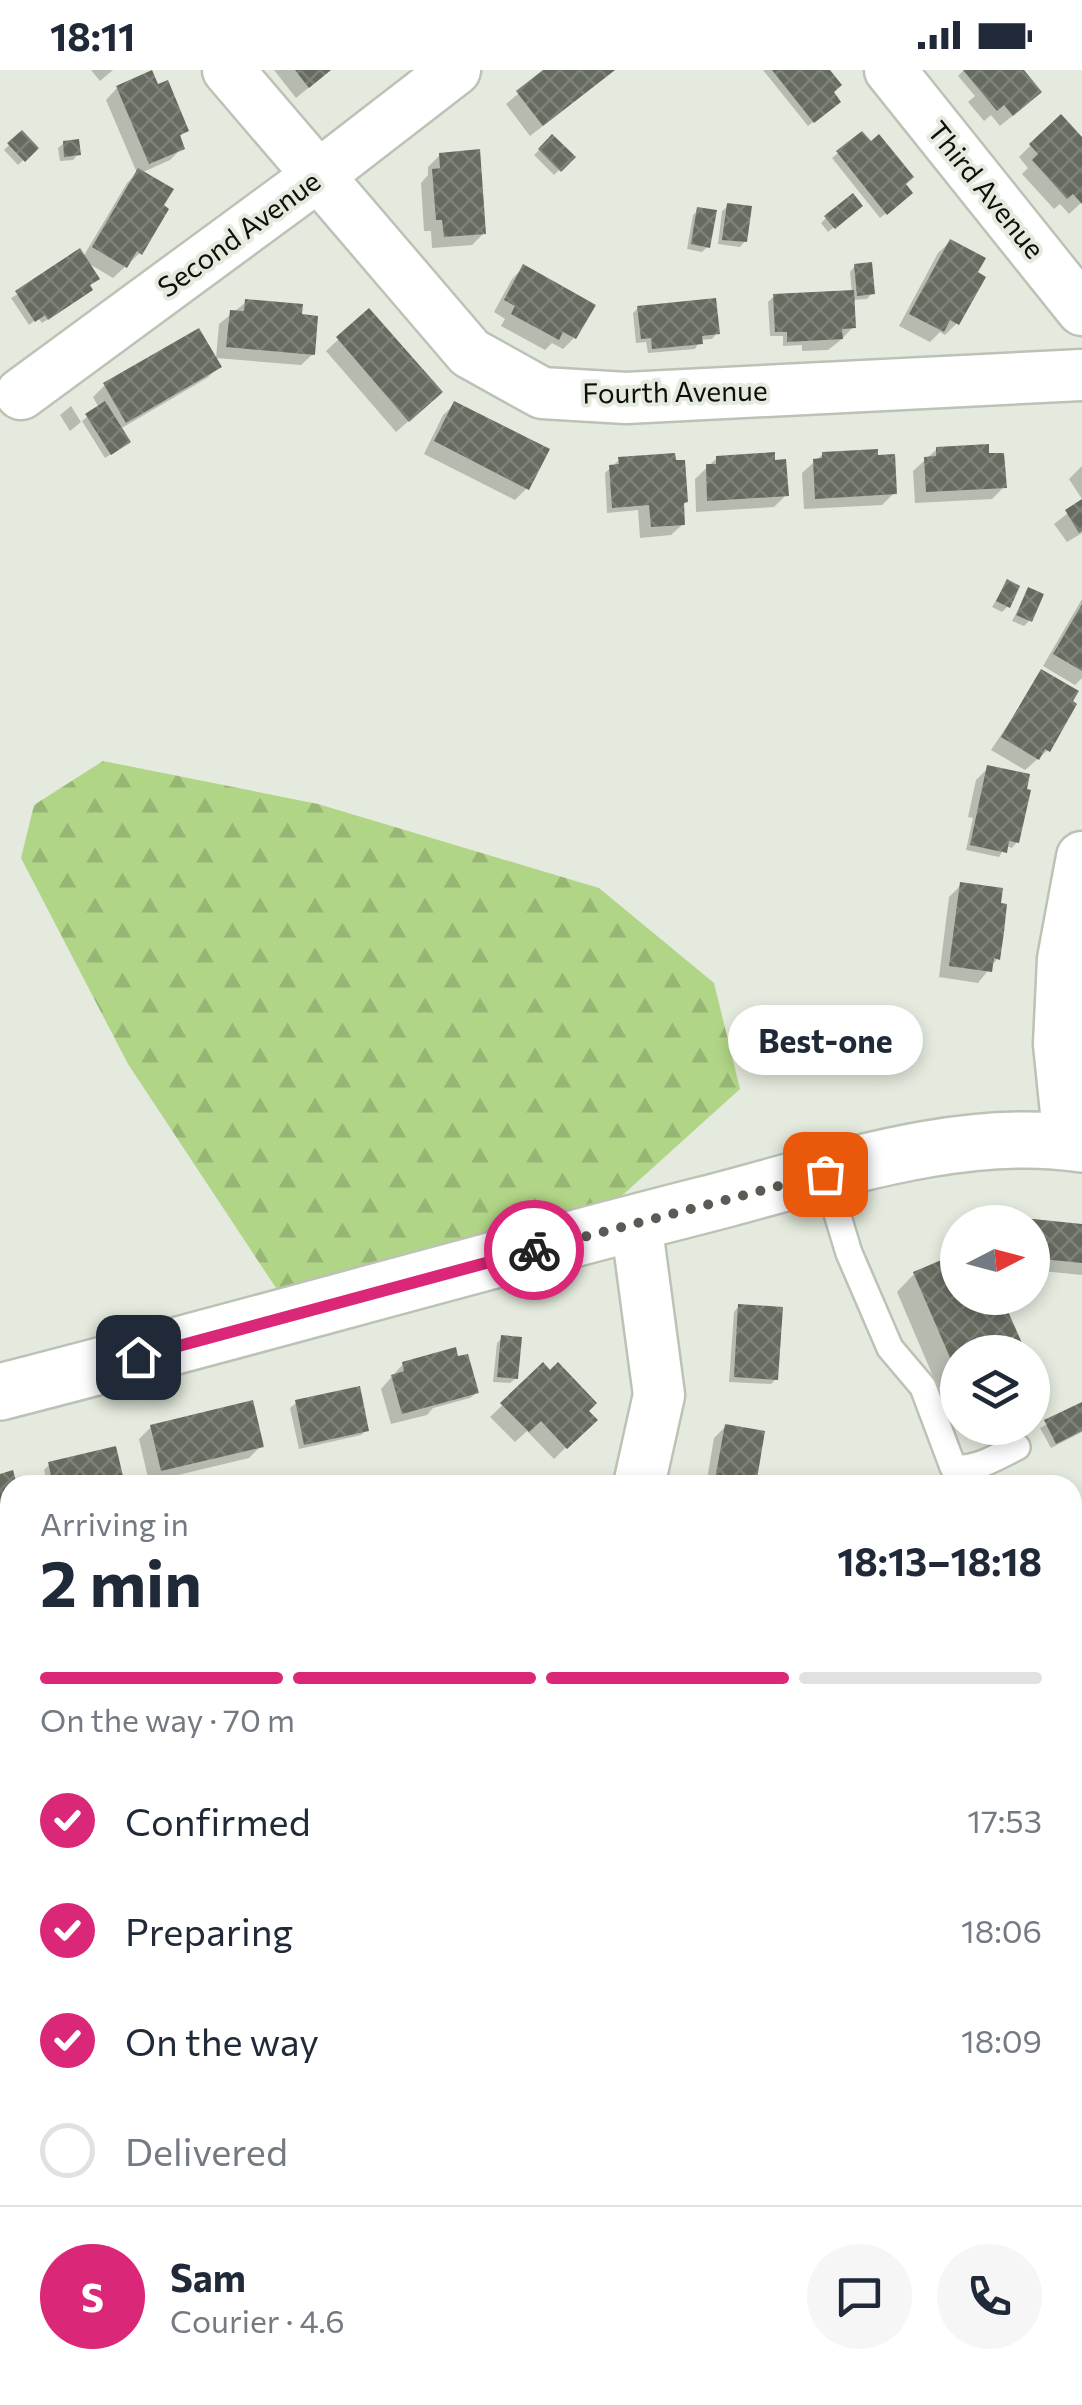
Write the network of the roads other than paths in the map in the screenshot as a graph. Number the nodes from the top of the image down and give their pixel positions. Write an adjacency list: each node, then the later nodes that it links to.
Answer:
1 (228, 70): 4 (street, Fourth Avenue)
2 (455, 70): 4 (street, Second Avenue)
3 (890, 70): 5 (street, Third Avenue)
4 (319, 176): 6 (street, Fourth Avenue); 7 (street, Second Avenue)
5 (1082, 310)
6 (1082, 374)
7 (21, 394)
8 (1082, 856): 9 (street)
9 (1076, 1143): 10 (street)
10 (825, 1174): 11 (street); 13 (lane)
11 (636, 1222): 12 (street); 14 (street)
12 (0, 1392)
13 (1018, 1447)
14 (642, 1475)

